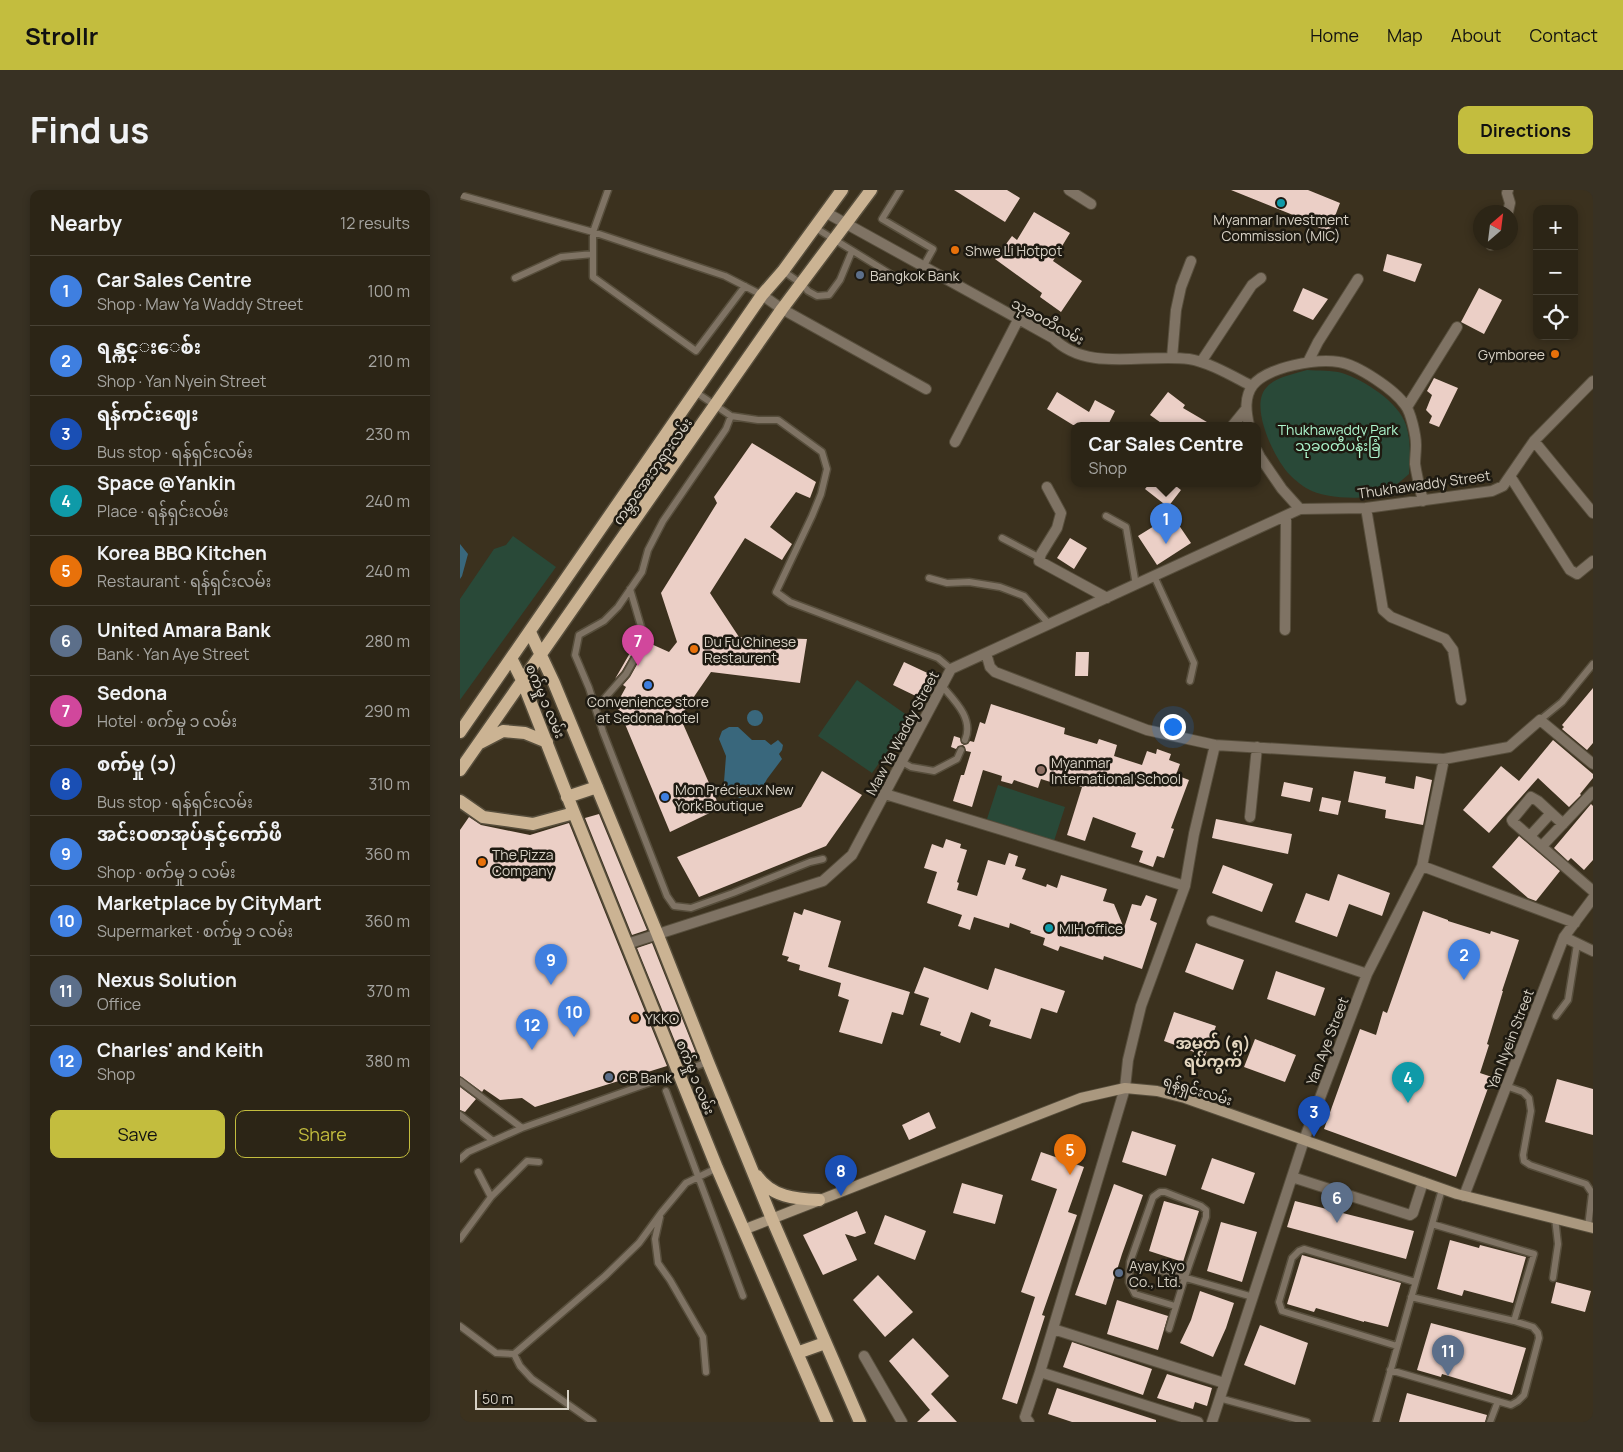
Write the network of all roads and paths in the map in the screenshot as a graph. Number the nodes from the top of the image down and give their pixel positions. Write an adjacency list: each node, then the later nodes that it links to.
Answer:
1 (462, 190): 8 (lane)
2 (608, 190): 14 (lane)
3 (842, 190): 11 (main road, ကမ္ဘာအေးဘုရားလမ်း)
4 (870, 190): 12 (main road, ကမ္ဘာအေးဘုရားလမ်း)
5 (900, 190): 19 (lane)
6 (1069, 190): 9 (street)
7 (1508, 190): 10 (street)
8 (460, 195): 14 (lane)
9 (1091, 204)
10 (1510, 205)
11 (825, 212): 12 (street, သုခဝတီလမ်း); 13 (main road, ကမ္ဘာအေးဘုရားလမ်း)
12 (846, 225): 15 (main road, ကမ္ဘာအေးဘုရားလမ်း); 19 (street, သုခဝတီလမ်း)
13 (814, 227): 15 (lane); 20 (main road, ကမ္ဘာအေးဘုရားလမ်း)
14 (593, 232): 17 (lane); 26 (lane)
15 (834, 241): 16 (lane); 25 (main road, ကမ္ဘာအေးဘုရားလမ်း)
16 (852, 251): 21 (lane); 25 (lane)
17 (593, 254): 22 (lane); 26 (lane)
18 (1191, 260): 31 (street)
19 (923, 267): 29 (street, သုခဝတီလမ်း)
20 (782, 271): 25 (lane); 27 (main road, ကမ္ဘာအေးဘုရားလမ်း)
21 (892, 275)
22 (515, 278)
23 (1261, 278): 32 (street)
24 (1358, 279): 33 (street)
25 (802, 284): 28 (main road, ကမ္ဘာအေးဘုရားလမ်း)
26 (745, 286): 27 (lane)
27 (762, 295): 28 (street); 37 (main road, ကမ္ဘာအေးဘုရားလမ်း)
28 (782, 309): 36 (street); 38 (main road, ကမ္ဘာအေးဘုရားလမ်း)
29 (1018, 320): 31 (street, သုခဝတီလမ်း); 45 (street)
30 (1457, 327): 39 (street)
31 (1172, 358): 32 (street, သုခဝတီလမ်း)
32 (1201, 362): 35 (street, သုခဝတီလမ်း)
33 (1308, 362): 35 (street); 39 (street)
34 (1593, 381): 44 (street, Thukhawaddy Street)
35 (1252, 386): 40 (street)
36 (926, 389)
37 (694, 391): 38 (lane); 65 (main road, ကမ္ဘာအေးဘုရားလမ်း)
38 (716, 406): 41 (lane); 67 (main road, ကမ္ဘာအေးဘုရားလမ်း)
39 (1407, 407): 49 (street)
40 (1246, 409): 42 (street); 43 (street)
41 (731, 416): 61 (lane); 70 (lane)
42 (1236, 422)
43 (1248, 422)
44 (1534, 441): 47 (street, Thukhawaddy Street); 52 (street)
45 (955, 442)
46 (1261, 458): 51 (street)
47 (1510, 476): 49 (street, Thukhawaddy Street); 57 (street)
48 (1047, 487): 56 (street)
49 (1423, 501): 50 (street, Thukhawaddy Street)
50 (1366, 508): 51 (street, Thukhawaddy Street); 74 (street)
51 (1300, 509): 54 (street, Maw Ya Waddy Street)
52 (1593, 512)
53 (1106, 516): 60 (lane)
54 (1286, 516): 58 (street, Maw Ya Waddy Street); 64 (street)
55 (1002, 538): 56 (lane)
56 (1040, 558): 62 (street)
57 (1593, 561)
58 (1154, 576): 60 (street, Maw Ya Waddy Street); 72 (lane)
59 (929, 578): 63 (lane)
60 (1136, 585): 62 (street, Maw Ya Waddy Street)
61 (630, 589): 75 (lane); 75 (lane)
62 (1107, 598): 63 (street, Maw Ya Waddy Street)
63 (1050, 624): 66 (street, Maw Ya Waddy Street)
64 (1285, 630)
65 (530, 632): 67 (main road, စက်မှု ၁ လမ်း); 68 (main road, စက်မှု ၁ လမ်း)
66 (986, 653): 70 (street, Maw Ya Waddy Street); 81 (street)
67 (540, 655): 71 (main road, ကမ္ဘာအေးဘုရားလမ်း); 88 (main road, စက်မှု ၁ လမ်း)
68 (512, 658): 71 (main road, စက်မှု ၁ လမ်း); 77 (main road)
69 (1593, 664): 76 (lane)
70 (951, 668): 73 (street, Maw Ya Waddy Street)
71 (522, 680): 79 (main road, စက်မှု ၁ လမ်း); 80 (main road, ကမ္ဘာအေးဘုရားလမ်း)
72 (1190, 681)
73 (942, 686): 78 (lane); 85 (street, Maw Ya Waddy Street)
74 (1461, 700)
75 (596, 708): 99 (lane)
76 (1540, 720): 84 (street); 86 (street)
77 (460, 732)
78 (965, 740)
79 (547, 742): 80 (main road); 91 (main road, စက်မှု ၁ လမ်း)
80 (478, 745): 87 (main road, ကမ္ဘာအေးဘုရားလမ်း)
81 (1215, 745): 82 (street); 101 (street)
82 (1257, 747): 84 (street); 95 (street)
83 (960, 750): 85 (lane)
84 (1444, 759): 100 (street, Yan Aye Street)
85 (902, 762): 90 (street, Maw Ya Waddy Street)
86 (1593, 764)
87 (460, 770)
88 (597, 787): 91 (main road); 106 (main road, စက်မှု ၁ လမ်း)
89 (1593, 792): 96 (street)
90 (885, 794): 101 (street); 106 (street, Maw Ya Waddy Street)
91 (568, 797): 93 (main road, စက်မှု ၁ လမ်း)
92 (460, 801): 93 (main road)
93 (574, 813): 108 (main road, စက်မှု ၁ လမ်း)
94 (1551, 813): 96 (street); 97 (street); 97 (street)
95 (1250, 817)
96 (1563, 824): 98 (street)
97 (1530, 836): 98 (street)
98 (1542, 846): 102 (street)
99 (823, 859)
100 (1422, 866): 105 (street); 111 (street, Yan Aye Street)
101 (1185, 886): 117 (street)
102 (1593, 891)
103 (1593, 898): 105 (street, Yan Nyein Street)
104 (1212, 921): 111 (street)
105 (1575, 923): 107 (street, Yan Nyein Street)
106 (657, 933): 108 (street, Maw Ya Waddy Street); 113 (main road, စက်မှု ၁ လမ်း)
107 (1564, 936): 109 (street); 116 (street, Yan Nyein Street)
108 (627, 944): 114 (main road, စက်မှု ၁ လမ်း)
109 (1577, 944): 110 (street); 112 (lane)
110 (1593, 951)
111 (1367, 974): 122 (street, Yan Aye Street)
112 (1556, 1016)
113 (708, 1062): 114 (lane); 126 (main road, စက်မှု ၁ လမ်း)
114 (678, 1072): 120 (lane); 125 (main road, စက်မှု ၁ လမ်း)
115 (460, 1081): 120 (lane)
116 (1506, 1086): 132 (street, Yan Nyein Street); 139 (lane)
117 (1125, 1088): 122 (main road, ရန်ရှင်းလမ်း); 134 (main road, ရန်ရှင်းလမ်း); 152 (street)
118 (666, 1091): 129 (lane)
119 (460, 1115): 121 (lane)
120 (522, 1128): 121 (lane)
121 (492, 1140): 123 (lane)
122 (1304, 1140): 128 (street, Yan Aye Street); 130 (main road, ရန်ရှင်းလမ်း)
123 (460, 1159)
124 (539, 1162): 133 (lane)
125 (717, 1168): 129 (lane); 140 (main road, စက်မှု ၁ လမ်း)
126 (752, 1169): 134 (main road); 137 (main road, စက်မှု ၁ လမ်း)
127 (478, 1172): 133 (lane)
128 (1292, 1177): 130 (street); 147 (street, Yan Aye Street)
129 (700, 1178): 135 (lane); 146 (lane)
130 (1423, 1182): 131 (main road, ရန်ရှင်းလမ်း)
131 (1442, 1189): 132 (main road, ရန်ရှင်းလမ်း); 138 (lane)
132 (1464, 1196): 136 (main road, ရန်ရှင်းလမ်း)
133 (491, 1197): 141 (lane)
134 (819, 1200): 137 (main road, ရန်ရှင်းလမ်း)
135 (661, 1213): 157 (lane); 160 (lane)
136 (1555, 1218): 139 (main road, ရန်ရှင်းလမ်း); 144 (lane)
137 (772, 1219): 140 (main road, ရန်ရှင်းလမ်း); 154 (main road, စက်မှု ၁ လမ်း)
138 (1432, 1224): 145 (lane); 150 (lane)
139 (1591, 1227)
140 (743, 1230): 156 (main road, စက်မှု ၁ လမ်း)
141 (460, 1239)
142 (1130, 1262): 143 (lane); 143 (lane); 149 (lane)
143 (1184, 1277): 147 (lane); 149 (lane)
144 (1553, 1278)
145 (1415, 1282): 148 (lane); 155 (lane)
146 (743, 1296)
147 (1253, 1297): 162 (street, Yan Aye Street)
148 (1411, 1297): 150 (lane); 155 (lane)
149 (1175, 1306): 153 (lane)
150 (1514, 1321): 164 (lane)
151 (460, 1326): 157 (lane)
152 (1053, 1329): 161 (street); 162 (street)
153 (1168, 1329)
154 (825, 1342): 156 (main road); 168 (main road, စက်မှု ၁ လမ်း)
155 (1397, 1346): 159 (lane)
156 (797, 1353): 167 (main road, စက်မှု ၁ လမ်း)
157 (514, 1354): 166 (lane)
158 (864, 1356): 169 (street)
159 (1390, 1370): 164 (lane); 173 (lane)
160 (706, 1372)
161 (1040, 1372): 165 (street); 170 (street)
162 (1224, 1383): 163 (street, Yan Aye Street)
163 (1219, 1398): 171 (street, Yan Aye Street); 172 (lane)
164 (1498, 1401): 174 (lane)
165 (1028, 1421)
166 (592, 1422)
167 (827, 1422)
168 (860, 1422)
169 (902, 1422)
170 (1198, 1422)
171 (1212, 1422)
172 (1307, 1422)
173 (1376, 1422)
174 (1490, 1422)

